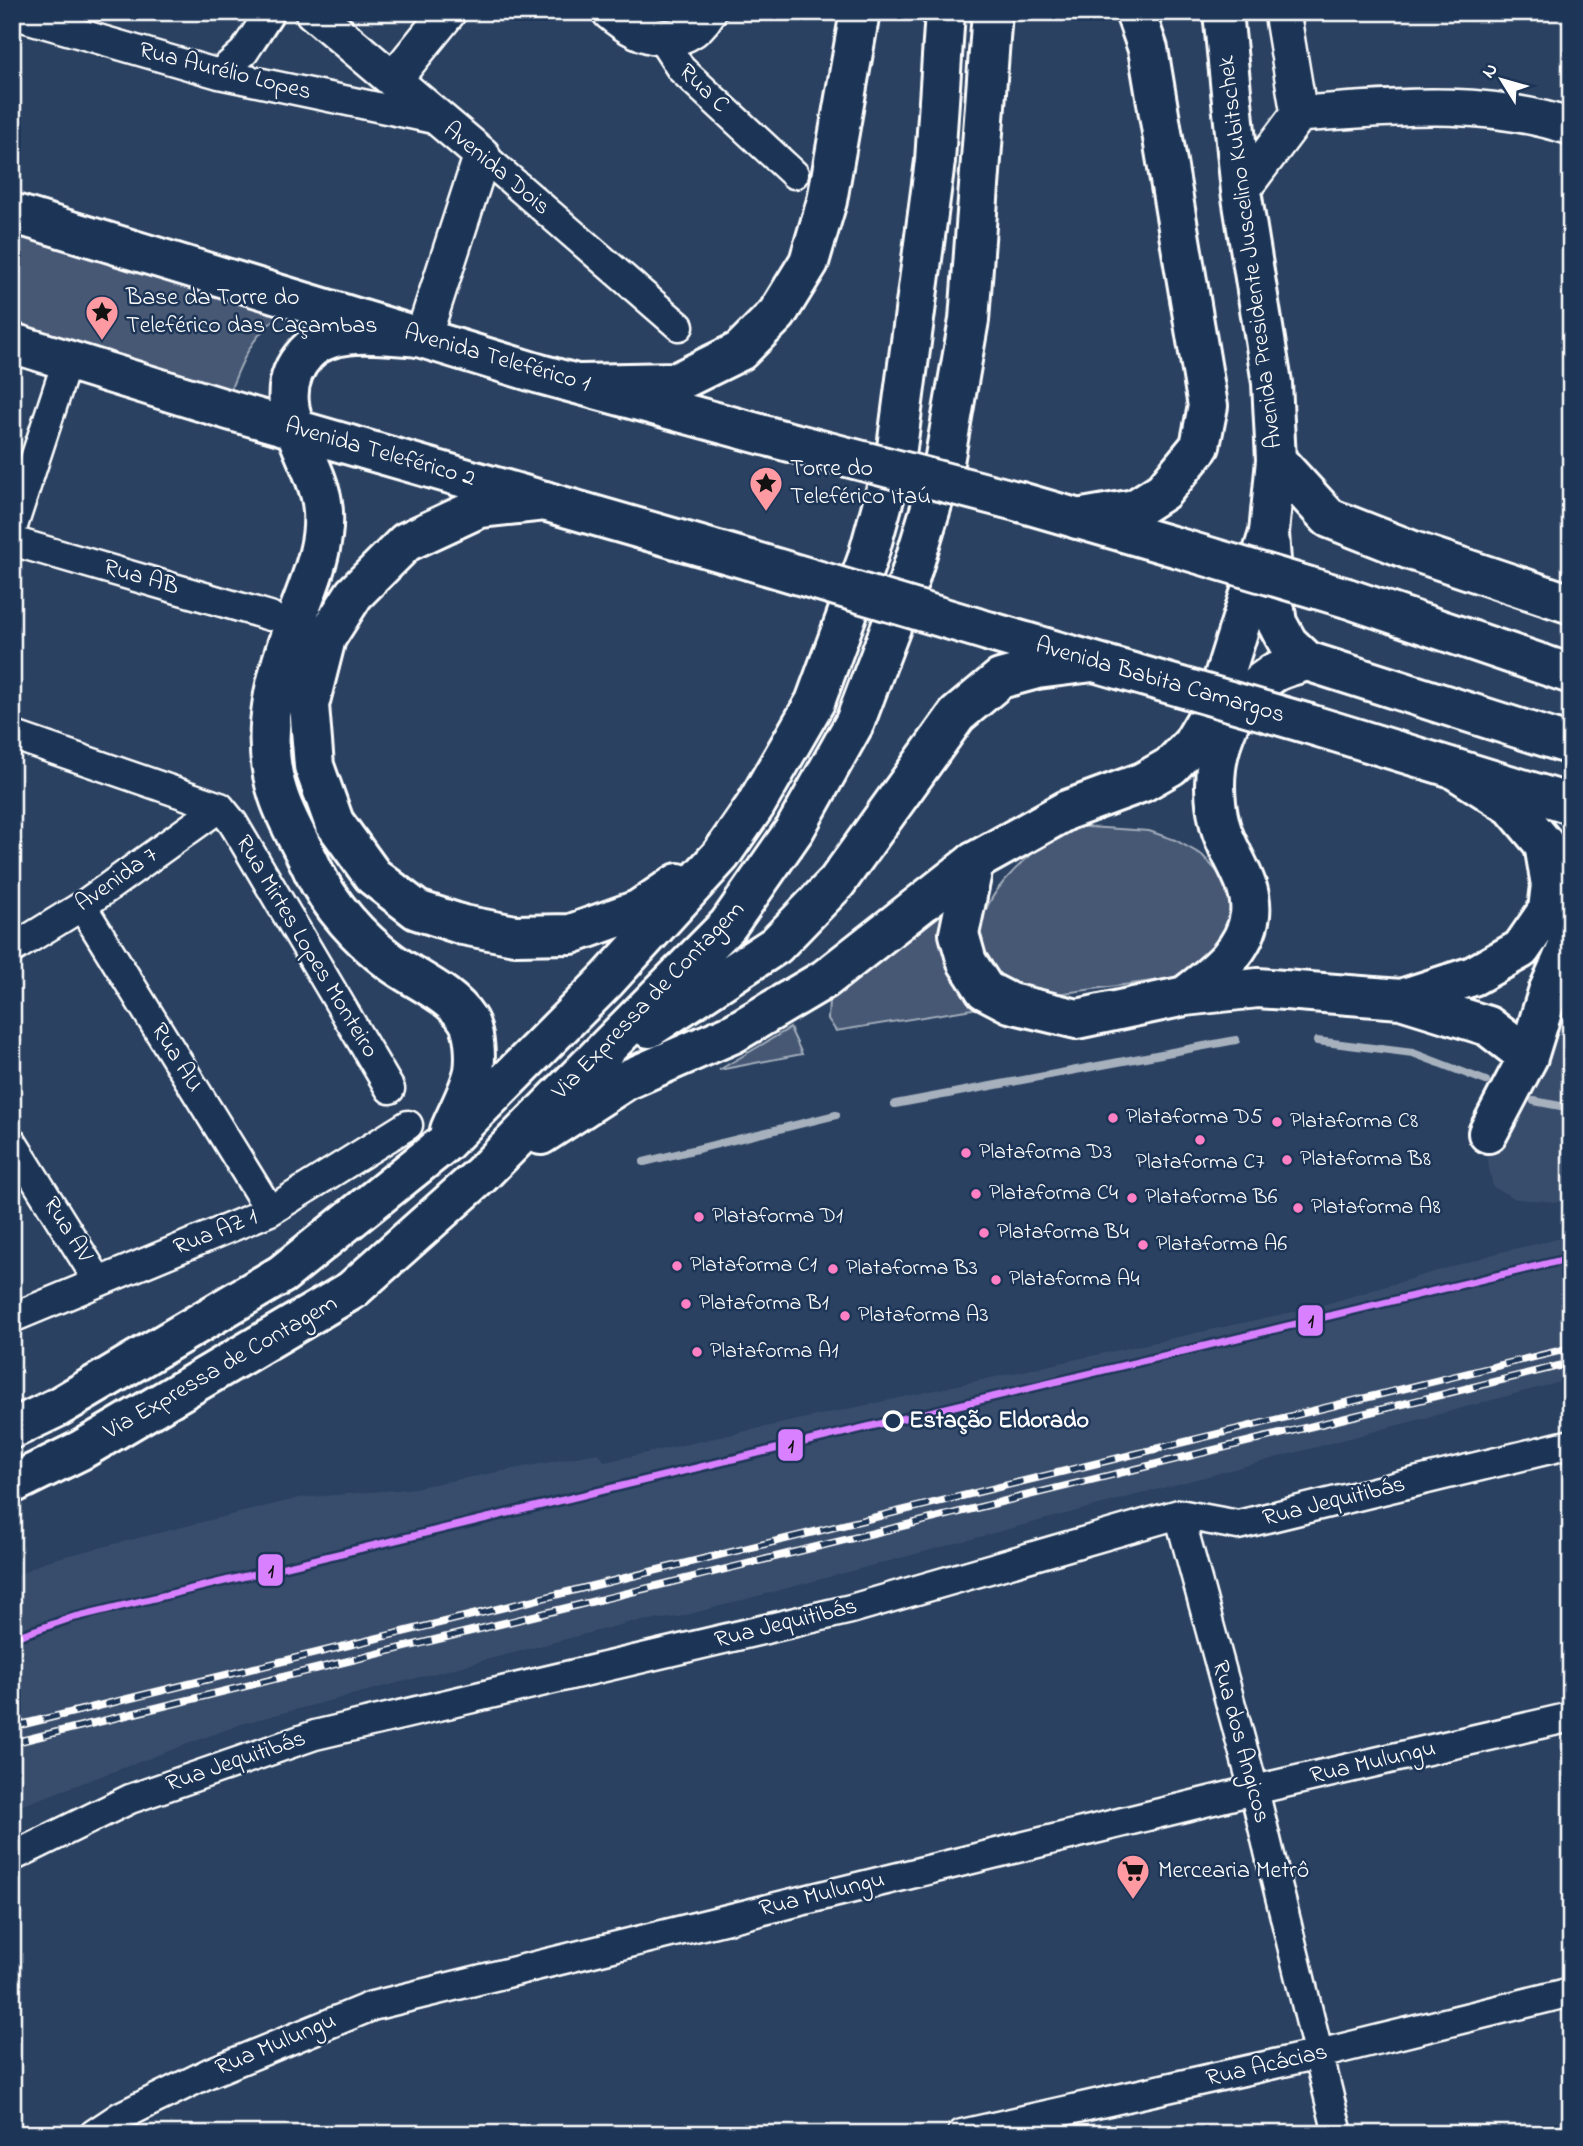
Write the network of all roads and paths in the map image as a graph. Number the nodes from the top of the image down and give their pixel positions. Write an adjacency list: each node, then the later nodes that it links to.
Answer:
1 (270, 12): 15 (street)
2 (313, 12): 16 (street, Avenida Dois)
3 (448, 12): 16 (street)
4 (610, 12): 14 (street, Rua C)
5 (708, 12): 14 (street)
6 (860, 12): 29 (main road)
7 (945, 12): 48 (main road, Via Expressa de Contagem)
8 (992, 12): 21 (main road)
9 (1021, 12): 21 (main road)
10 (1135, 12): 33 (main road)
11 (1223, 12): 23 (main road, Avenida Presidente Juscelino Kubitschek)
12 (1282, 12): 17 (street)
13 (12, 14): 15 (street, Rua Aurélio Lopes)
14 (661, 38): 22 (street, Rua C)
15 (219, 74): 18 (street, Rua Aurélio Lopes)
16 (393, 80): 18 (street, Avenida Dois)
17 (1299, 114): 19 (street); 23 (street)
18 (439, 120): 20 (street, Avenida Dois)
19 (1571, 127)
20 (482, 155): 25 (street, Avenida Dois); 26 (street)
21 (982, 157): 56 (main road, Via Expressa de Contagem)
22 (794, 174)
23 (1241, 191): 31 (main road, Avenida Presidente Juscelino Kubitschek)
24 (12, 213): 26 (main road, Avenida Teleférico 1)
25 (678, 326)
26 (423, 337): 29 (main road, Avenida Teleférico 1); 30 (main road)
27 (12, 343): 28 (main road, Avenida Teleférico 2)
28 (68, 358): 30 (main road, Avenida Teleférico 2); 34 (street)
29 (580, 384): 33 (main road, Avenida Teleférico 1, bridge)
30 (292, 427): 32 (main road, Avenida Teleférico 2); 61 (main road)
31 (1276, 460): 35 (main road, Avenida Presidente Juscelino Kubitschek); 38 (main road)
32 (545, 501): 37 (main road, Avenida Teleférico 2); 48 (main road)
33 (1077, 519): 42 (main road, bridge)
34 (12, 529)
35 (1269, 533): 40 (main road); 49 (main road)
36 (12, 541): 39 (street, Rua AB)
37 (749, 561): 41 (main road, Avenida Babita Camargos, bridge)
38 (1571, 604)
39 (270, 616)
40 (1307, 661): 44 (main road); 53 (main road)
41 (1093, 662): 45 (main road, Avenida Babita Camargos, bridge); 56 (main road)
42 (1571, 674)
43 (12, 736): 47 (street)
44 (1571, 745)
45 (1457, 771): 46 (main road, Avenida Babita Camargos); 54 (main road)
46 (1571, 804)
47 (220, 807): 50 (street, Avenida 7); 57 (street, Rua Mirtes Lopes Monteiro)
48 (721, 855): 61 (main road, Via Expressa de Contagem)
49 (974, 862): 53 (main road); 62 (main road)
50 (82, 905): 52 (street, Avenida 7); 63 (street, Rua AU)
51 (1571, 940): 55 (main road)
52 (12, 949)
53 (1185, 996): 54 (main road)
54 (1401, 999): 55 (main road)
55 (1528, 1057): 59 (main road)
56 (584, 1069): 62 (main road, Via Expressa de Contagem)
57 (390, 1089)
58 (408, 1125): 63 (street, Rua AZ 1)
59 (1488, 1133)
60 (12, 1142): 64 (street, Rua AV)
61 (445, 1143): 66 (main road, Via Expressa de Contagem)
62 (481, 1175): 68 (main road, Via Expressa de Contagem)
63 (270, 1211): 64 (street, Rua AZ 1)
64 (99, 1282): 65 (street, Rua AZ 1)
65 (12, 1318)
66 (12, 1429)
67 (1571, 1444): 69 (street, Rua Jequitibás)
68 (12, 1484)
69 (1179, 1514): 71 (street, Rua dos Angicos); 72 (street, Rua Jequitibás)
70 (1571, 1717): 71 (street, Rua Mulungu)
71 (1254, 1790): 74 (street, Rua dos Angicos); 75 (street, Rua Mulungu)
72 (12, 1857)
73 (1571, 1992): 74 (street, Rua Acácias)
74 (1319, 2054): 76 (street, Rua Acácias); 77 (street, Rua dos Angicos)
75 (94, 2134)
76 (962, 2134)
77 (1338, 2134)

